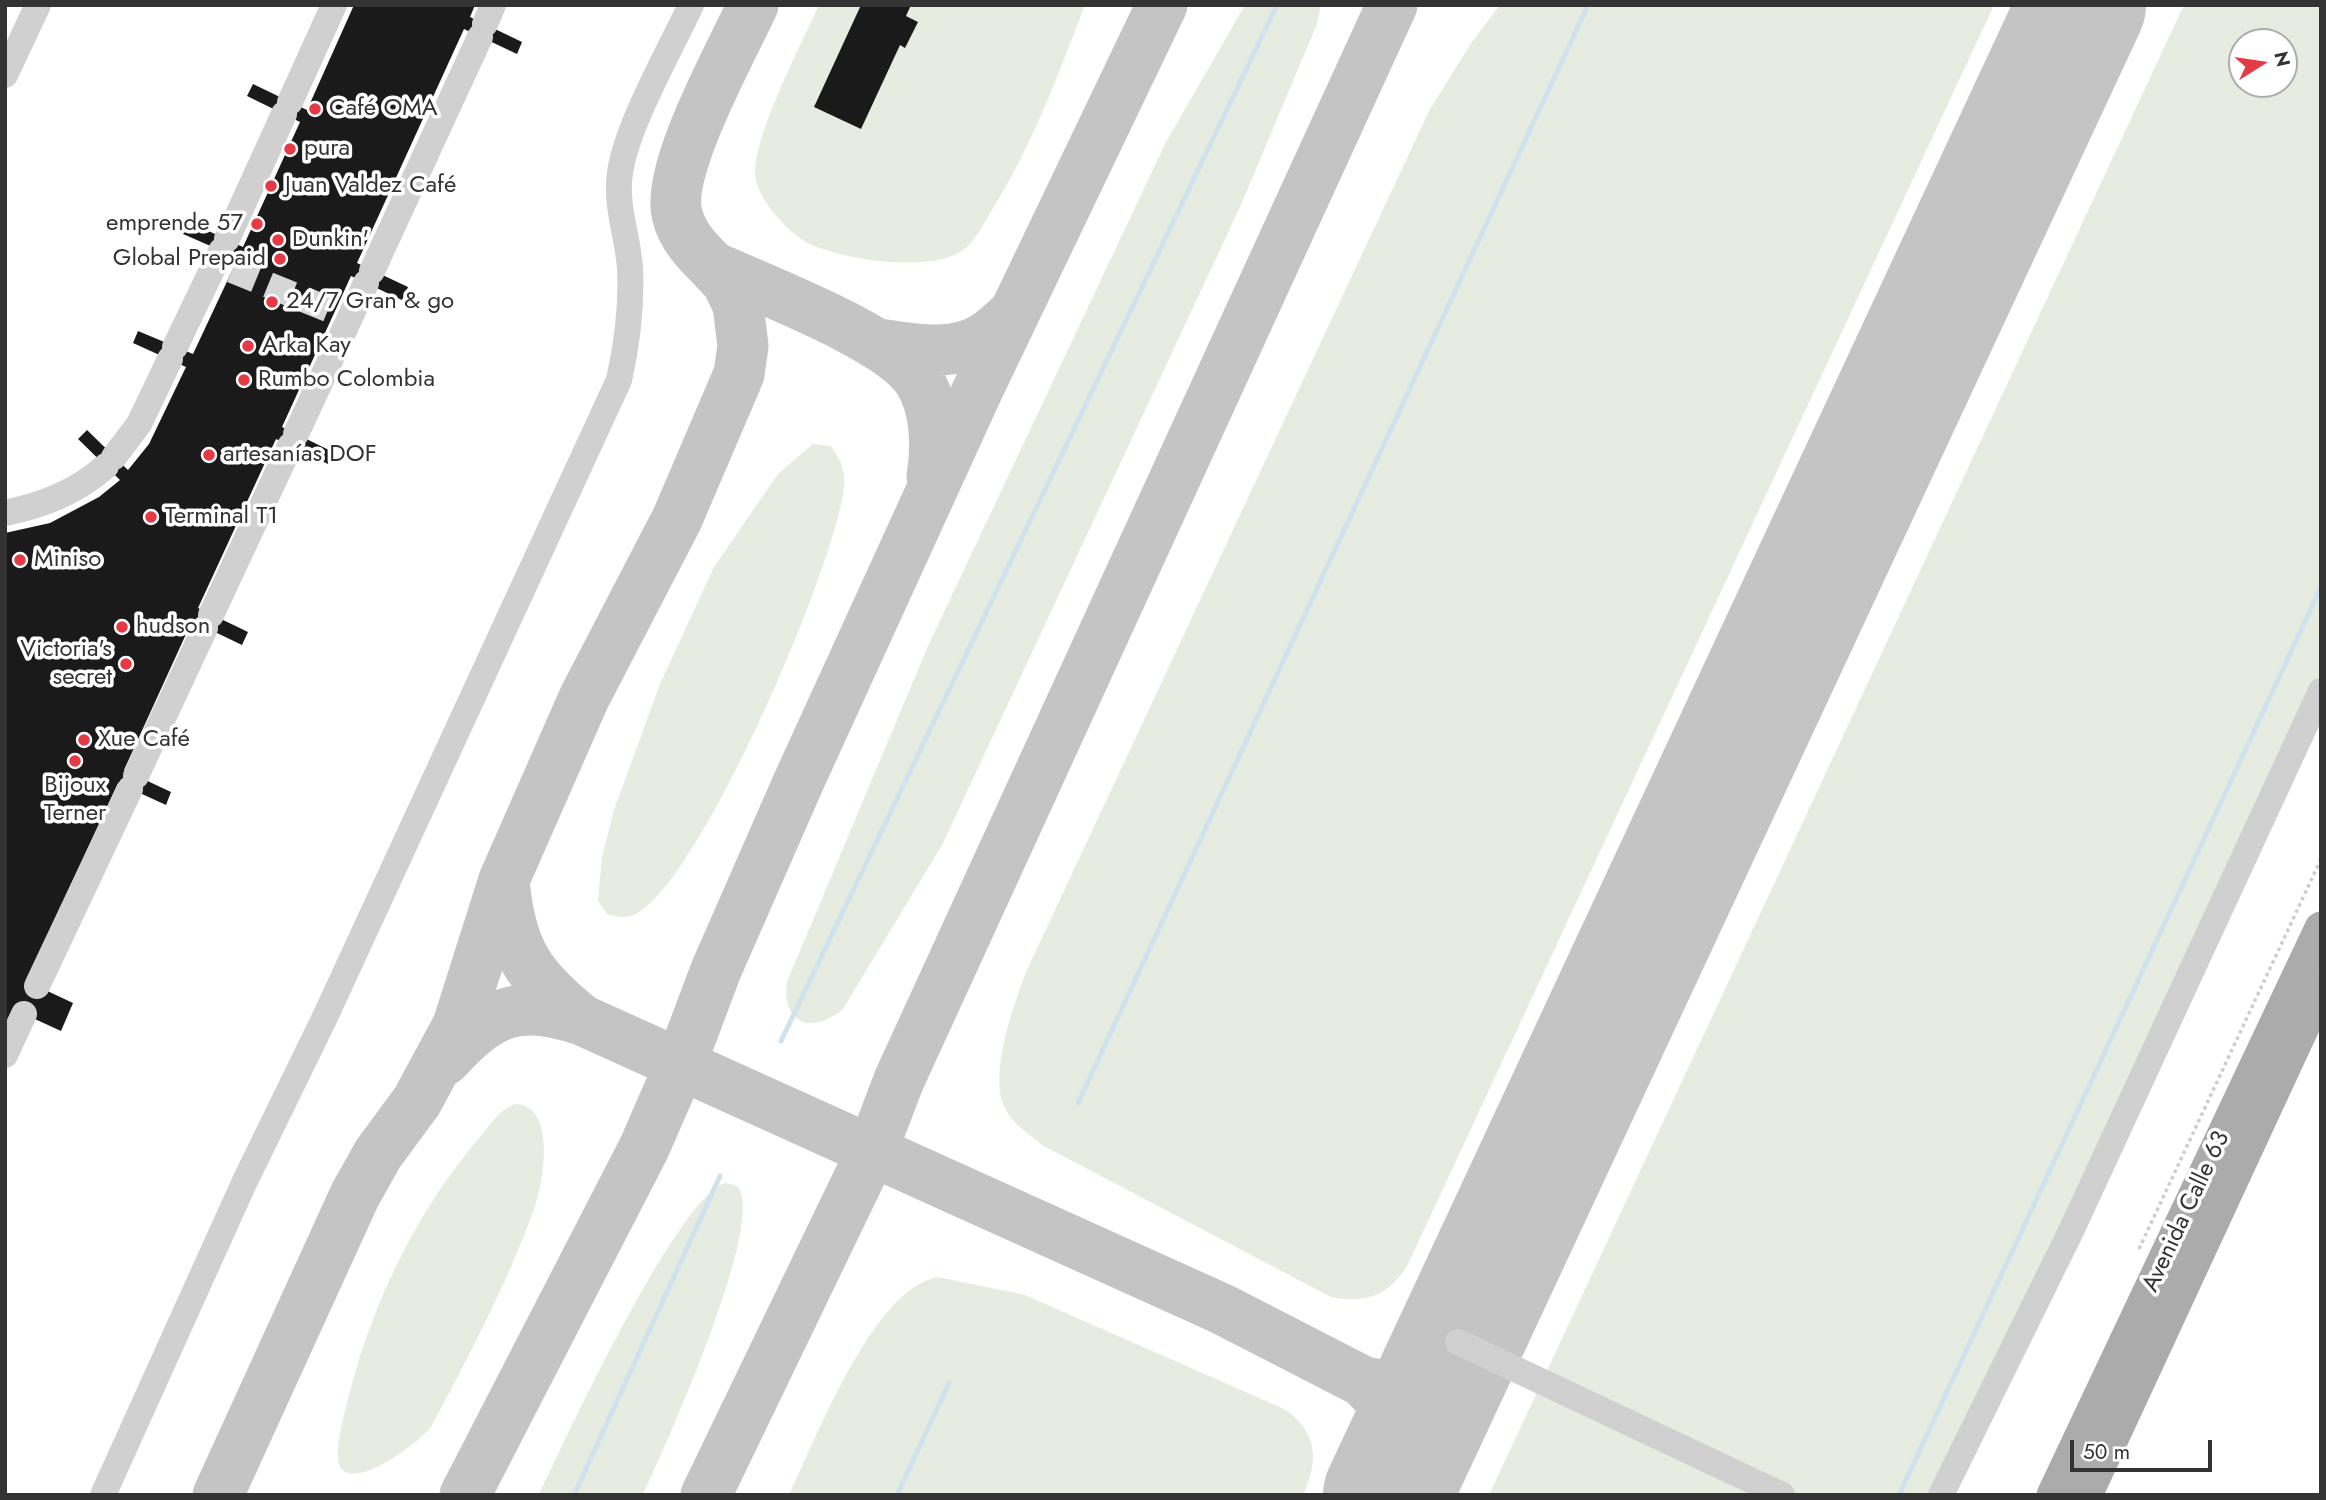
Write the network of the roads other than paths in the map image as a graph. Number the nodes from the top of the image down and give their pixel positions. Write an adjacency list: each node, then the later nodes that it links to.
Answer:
1 (38, 5): 5 (lane)
2 (334, 5): 6 (lane)
3 (691, 5): 14 (lane)
4 (486, 22): 9 (lane)
5 (5, 75)
6 (5, 513)
7 (2321, 691): 16 (lane)
8 (2321, 928): 17 (main road, Avenida Calle 63)
9 (37, 986)
10 (2321, 988): 18 (main road, Avenida Calle 63)
11 (24, 1014): 12 (lane)
12 (5, 1055)
13 (1458, 1342): 15 (lane)
14 (103, 1495)
15 (1782, 1495)
16 (1941, 1495)
17 (2053, 1495)
18 (2086, 1495)

